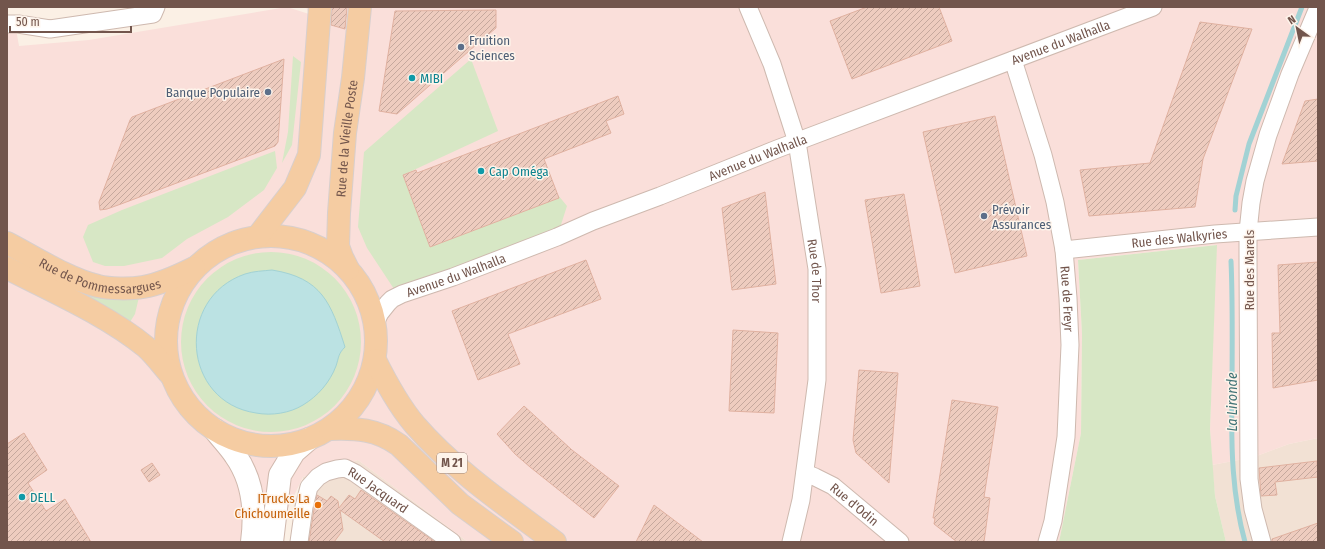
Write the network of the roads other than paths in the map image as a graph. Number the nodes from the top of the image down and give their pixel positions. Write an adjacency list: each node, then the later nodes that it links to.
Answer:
1 (156, 7): 7 (street)
2 (320, 7): 12 (main road)
3 (360, 7): 17 (main road, Rue de la Vieille Poste)
4 (748, 7): 9 (street, Rue de Thor)
5 (1153, 7): 8 (street, Avenue du Walhalla)
6 (1318, 8): 11 (street, Rue des Marels)
7 (7, 24)
8 (1013, 60): 9 (street, Avenue du Walhalla); 14 (street, Rue de Freyr)
9 (797, 142): 18 (street, Avenue du Walhalla); 24 (street, Rue de Thor)
10 (1318, 227): 11 (street, Rue des Walkyries)
11 (1248, 232): 14 (street, Rue des Walkyries); 34 (street, Rue des Marels)
12 (258, 236): 15 (main road); 17 (main road)
13 (7, 243): 15 (main road, Rue de Pommessargues)
14 (1064, 250): 33 (street, Rue de Freyr)
15 (195, 267): 20 (main road)
16 (7, 268): 20 (main road, Rue de Pommessargues)
17 (348, 268): 18 (main road)
18 (375, 323): 19 (main road)
19 (375, 360): 21 (main road); 30 (main road, M 21)
20 (171, 375): 22 (main road)
21 (330, 428): 23 (main road); 29 (main road, M 21)
22 (215, 430): 23 (main road); 25 (main road)
23 (309, 439): 26 (main road)
24 (805, 473): 31 (street, Rue de Thor); 32 (street, Rue d'Odin)
25 (252, 542)
26 (272, 542)
27 (299, 542): 28 (street, Rue Jacquard)
28 (452, 542)
29 (512, 542)
30 (555, 542)
31 (791, 542)
32 (900, 542)
33 (1047, 542)
34 (1262, 542)

